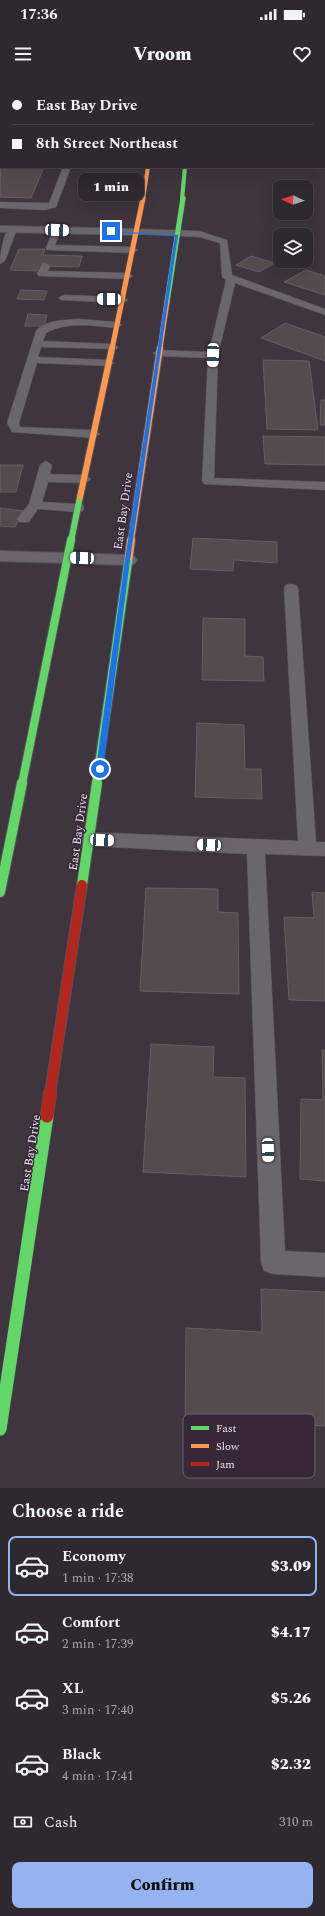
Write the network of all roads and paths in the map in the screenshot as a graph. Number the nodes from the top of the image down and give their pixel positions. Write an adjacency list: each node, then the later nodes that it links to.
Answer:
1 (68, 168): 4 (lane)
2 (148, 168): 8 (main road)
3 (185, 168): 9 (main road, East Bay Drive)
4 (0, 206)
5 (0, 229): 6 (street)
6 (13, 229): 7 (street); 11 (lane)
7 (57, 230): 8 (street); 10 (lane)
8 (137, 232): 9 (lane); 10 (main road)
9 (176, 235): 14 (lane); 21 (main road, East Bay Drive)
10 (133, 250): 13 (main road)
11 (0, 261)
12 (45, 266): 13 (lane)
13 (128, 276): 16 (main road)
14 (231, 279): 17 (lane); 22 (lane)
15 (64, 298): 16 (lane)
16 (123, 300): 18 (main road)
17 (325, 312)
18 (117, 324): 19 (lane); 20 (main road)
19 (37, 344): 20 (lane); 23 (lane)
20 (113, 347): 24 (main road)
21 (158, 353): 22 (lane); 35 (main road, East Bay Drive)
22 (213, 355): 29 (lane)
23 (32, 360): 24 (lane); 25 (lane)
24 (109, 362): 25 (main road)
25 (94, 434): 28 (main road)
26 (46, 464): 27 (lane)
27 (42, 478): 28 (lane); 30 (lane)
28 (85, 479): 31 (main road)
29 (325, 486)
30 (35, 505): 31 (lane); 32 (lane)
31 (78, 508): 34 (main road)
32 (24, 519)
33 (0, 556): 34 (street)
34 (67, 558): 35 (street); 38 (main road)
35 (128, 560): 37 (main road, East Bay Drive)
36 (291, 588): 40 (lane)
37 (89, 839): 39 (lane); 44 (main road, East Bay Drive)
38 (5, 844): 42 (main road)
39 (256, 847): 40 (lane); 43 (lane)
40 (307, 848): 41 (lane)
41 (325, 849)
42 (0, 892)
43 (325, 1265)
44 (0, 1429)

